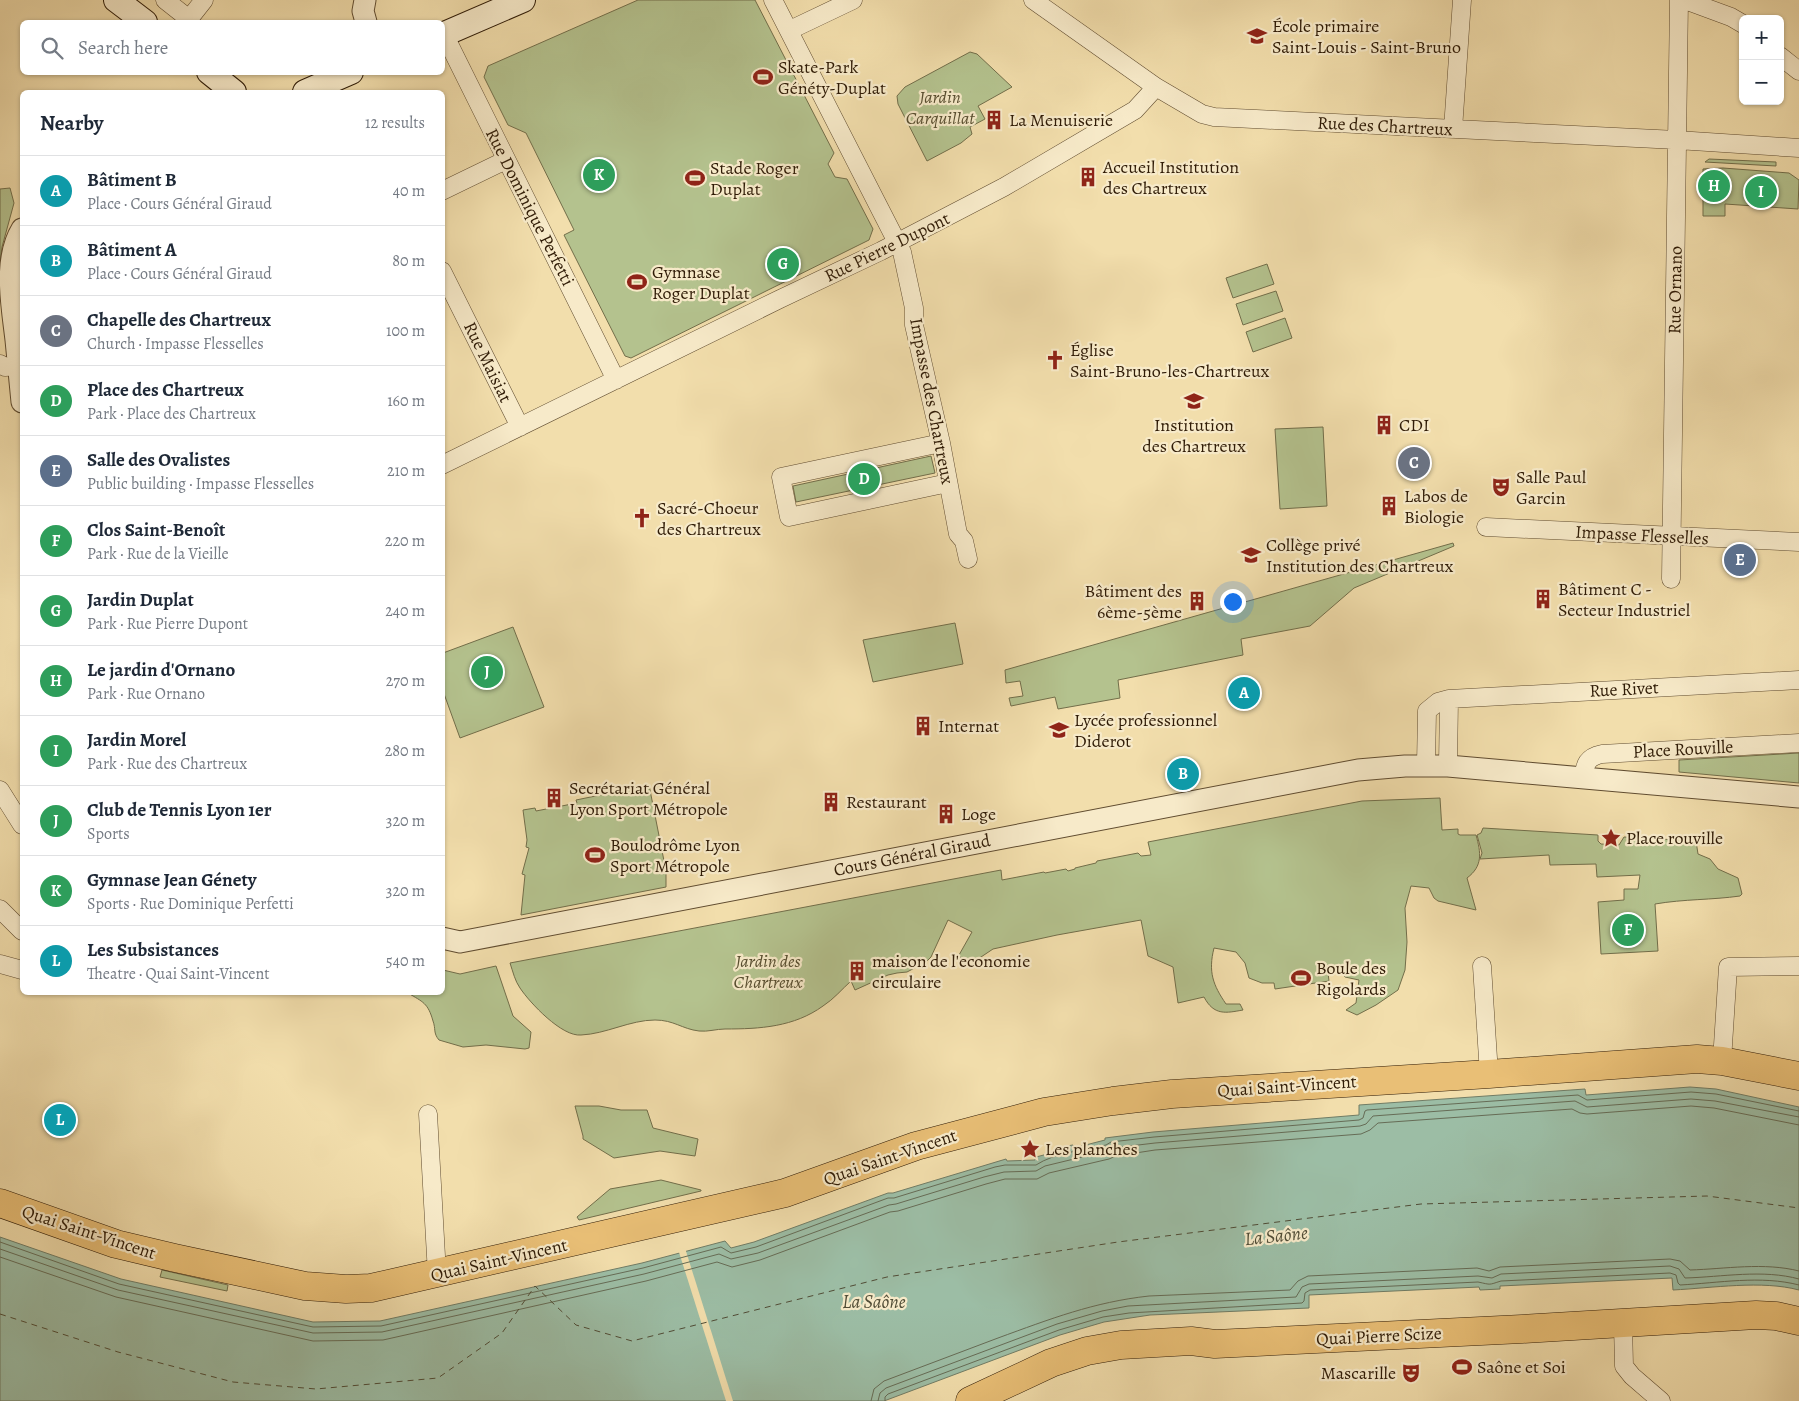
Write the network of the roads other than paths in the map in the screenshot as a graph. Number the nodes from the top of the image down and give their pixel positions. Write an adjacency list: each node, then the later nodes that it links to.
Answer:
1 (116, 0): 12 (main road)
2 (165, 0): 3 (street)
3 (204, 0)
4 (365, 0): 13 (street)
5 (523, 0): 16 (main road)
6 (773, 0): 15 (street, Impasse des Chartreux)
7 (853, 0): 15 (street)
8 (1033, 0): 22 (street, Rue des Chartreux)
9 (1462, 0): 25 (street)
10 (1679, 0): 26 (street, Rue Ornano)
11 (1685, 0): 14 (street)
12 (142, 20)
13 (365, 20)
14 (1739, 22)
15 (790, 30): 31 (street, Impasse des Chartreux)
16 (445, 35)
17 (445, 37): 28 (street, Rue Dominique Perfetti)
18 (1784, 58): 19 (street)
19 (1799, 71)
20 (213, 75): 23 (main road)
21 (344, 75): 24 (main road)
22 (1156, 87): 25 (street, Rue des Chartreux); 31 (street, Rue Pierre Dupont)
23 (232, 90)
24 (310, 90)
25 (1453, 129): 26 (street, Rue des Chartreux)
26 (1677, 140): 27 (street, Rue des Chartreux); 41 (street, Rue Ornano)
27 (1799, 148)
28 (506, 160): 29 (street); 34 (street, Rue Dominique Perfetti)
29 (445, 190)
30 (20, 235): 33 (street)
31 (897, 243): 34 (street, Rue Pierre Dupont); 37 (street, Impasse des Chartreux)
32 (445, 277): 36 (street, Rue Maisiat)
33 (9, 365): 35 (street)
34 (616, 380): 36 (street, Rue Pierre Dupont)
35 (20, 396)
36 (520, 427): 38 (street, Rue Pierre Dupont)
37 (941, 443): 39 (street, Impasse des Chartreux); 39 (street)
38 (445, 464)
39 (948, 483): 43 (street, Impasse des Chartreux)
40 (1486, 527): 41 (street, Impasse Flesselles)
41 (1671, 537): 42 (street, Impasse Flesselles); 44 (street, Rue Ornano)
42 (1799, 542)
43 (968, 559)
44 (1671, 579)
45 (1799, 680): 46 (street, Rue Rivet)
46 (1449, 699): 48 (street); 49 (street)
47 (1799, 743): 51 (street, Place Rouville)
48 (1426, 765): 49 (street, Place Rouville); 50 (street, Place Rouville)
49 (1448, 766): 51 (street, Place Rouville)
50 (1382, 767): 57 (street, Cours Général Giraud)
51 (1583, 778): 53 (street, Place Rouville)
52 (0, 790): 54 (street)
53 (1799, 797)
54 (20, 822)
55 (0, 909): 56 (street)
56 (20, 930)
57 (445, 939)
58 (0, 964): 61 (street)
59 (1482, 966): 63 (street)
60 (1799, 966): 62 (street)
61 (20, 969)
62 (1722, 1061): 63 (main road, Quai Saint-Vincent); 64 (main road, Quai Saint-Vincent)
63 (1489, 1074): 67 (main road, Quai Saint-Vincent)
64 (1799, 1076)
65 (428, 1114): 67 (street)
66 (0, 1202): 67 (main road, Quai Saint-Vincent)
67 (438, 1274)
68 (1799, 1321): 69 (main road, Quai Pierre Scize)
69 (1623, 1324): 70 (main road, Quai Pierre Scize); 71 (street)
70 (970, 1401)
71 (1661, 1401)

